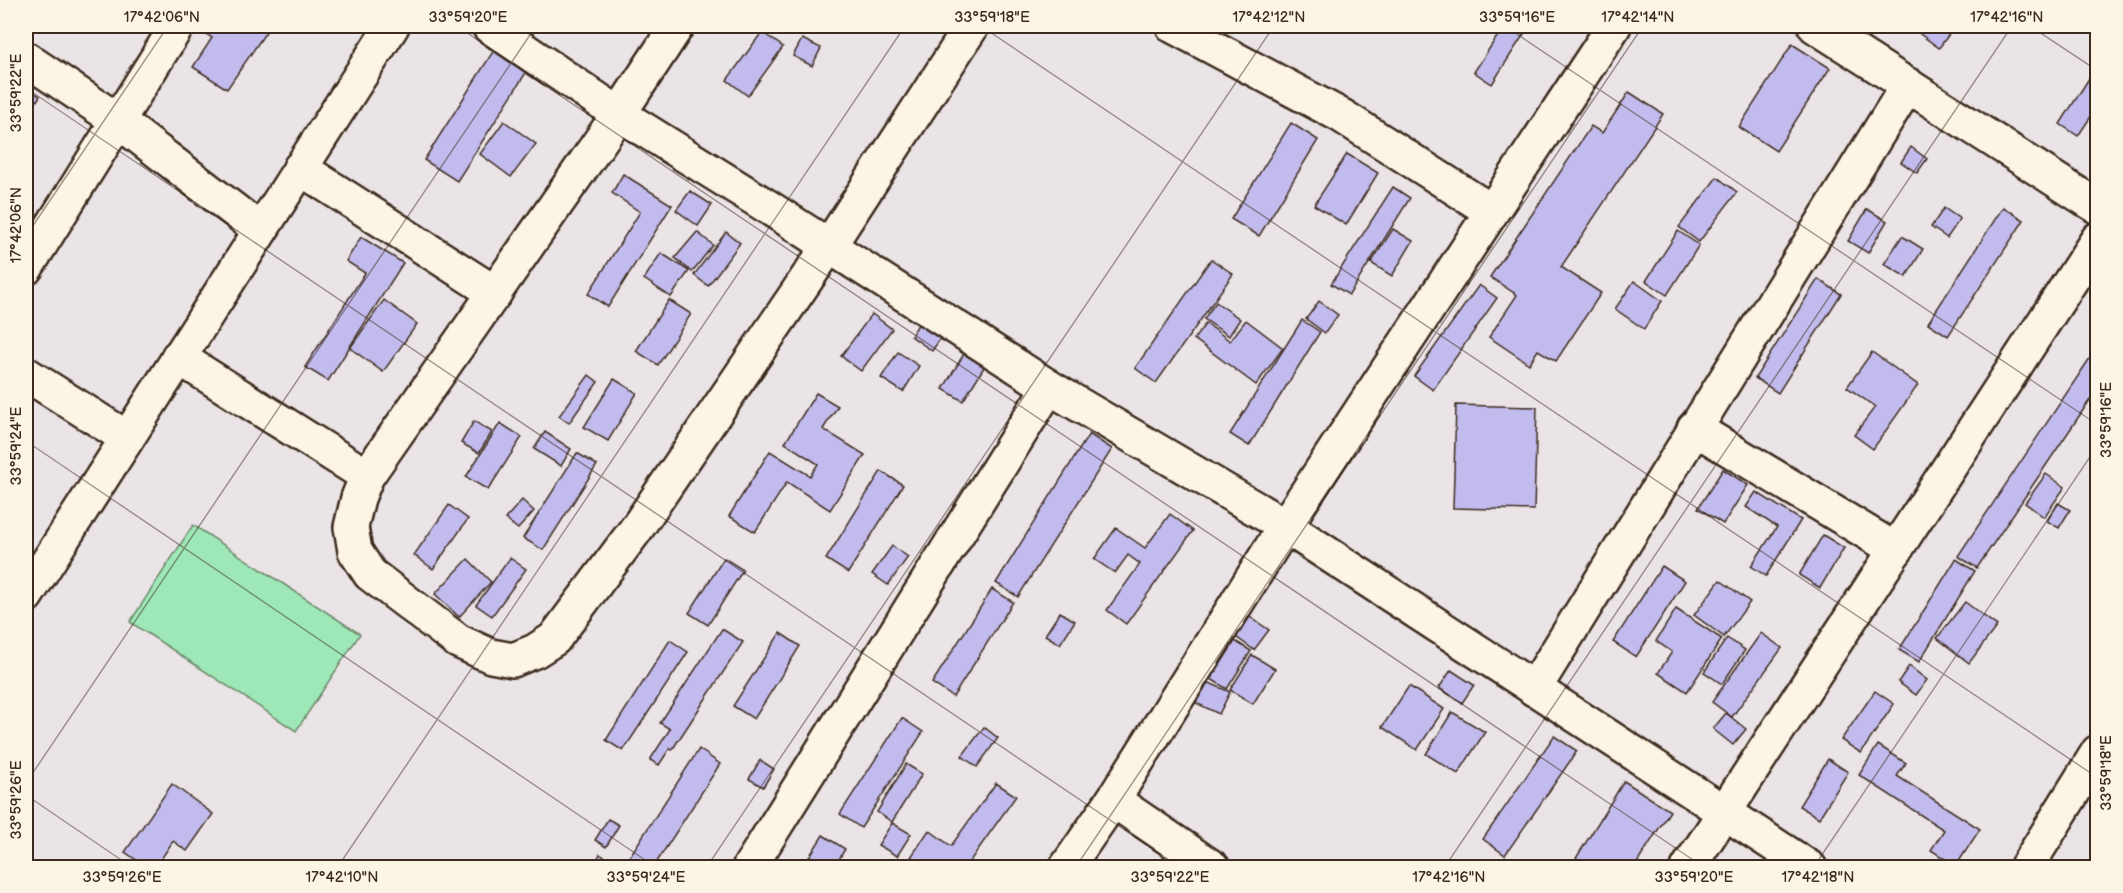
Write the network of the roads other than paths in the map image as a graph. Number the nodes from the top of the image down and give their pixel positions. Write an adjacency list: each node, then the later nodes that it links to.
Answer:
1 (177, 26): 12 (street)
2 (392, 26): 13 (street)
3 (489, 26): 11 (street)
4 (677, 26): 11 (street)
5 (972, 26): 18 (street)
6 (1614, 26): 15 (street)
7 (1815, 26): 10 (street)
8 (1186, 28): 15 (street)
9 (26, 59): 12 (street)
10 (1908, 85): 14 (street); 24 (street)
11 (619, 114): 18 (street); 20 (street)
12 (117, 120): 16 (street); 19 (street)
13 (300, 168): 16 (street); 20 (street)
14 (2097, 207)
15 (1491, 211): 27 (street)
16 (260, 230): 21 (street)
17 (2097, 239): 28 (street)
18 (829, 246): 23 (street); 26 (street)
19 (26, 268)
20 (495, 293): 26 (street)
21 (178, 357): 25 (street); 26 (street)
22 (26, 374): 25 (street)
23 (1049, 387): 27 (street); 34 (street)
24 (1694, 428): 28 (street); 30 (street)
25 (127, 438): 29 (street)
26 (367, 476)
27 (1285, 526): 30 (street); 32 (street)
28 (1896, 550): 33 (street)
29 (26, 596)
30 (1534, 689): 33 (street)
31 (2097, 752): 39 (street)
32 (1113, 800): 35 (street); 36 (street)
33 (1724, 812): 37 (street); 38 (street)
34 (749, 867)
35 (1066, 867)
36 (1213, 867)
37 (1688, 867)
38 (1810, 867)
39 (2026, 867)

